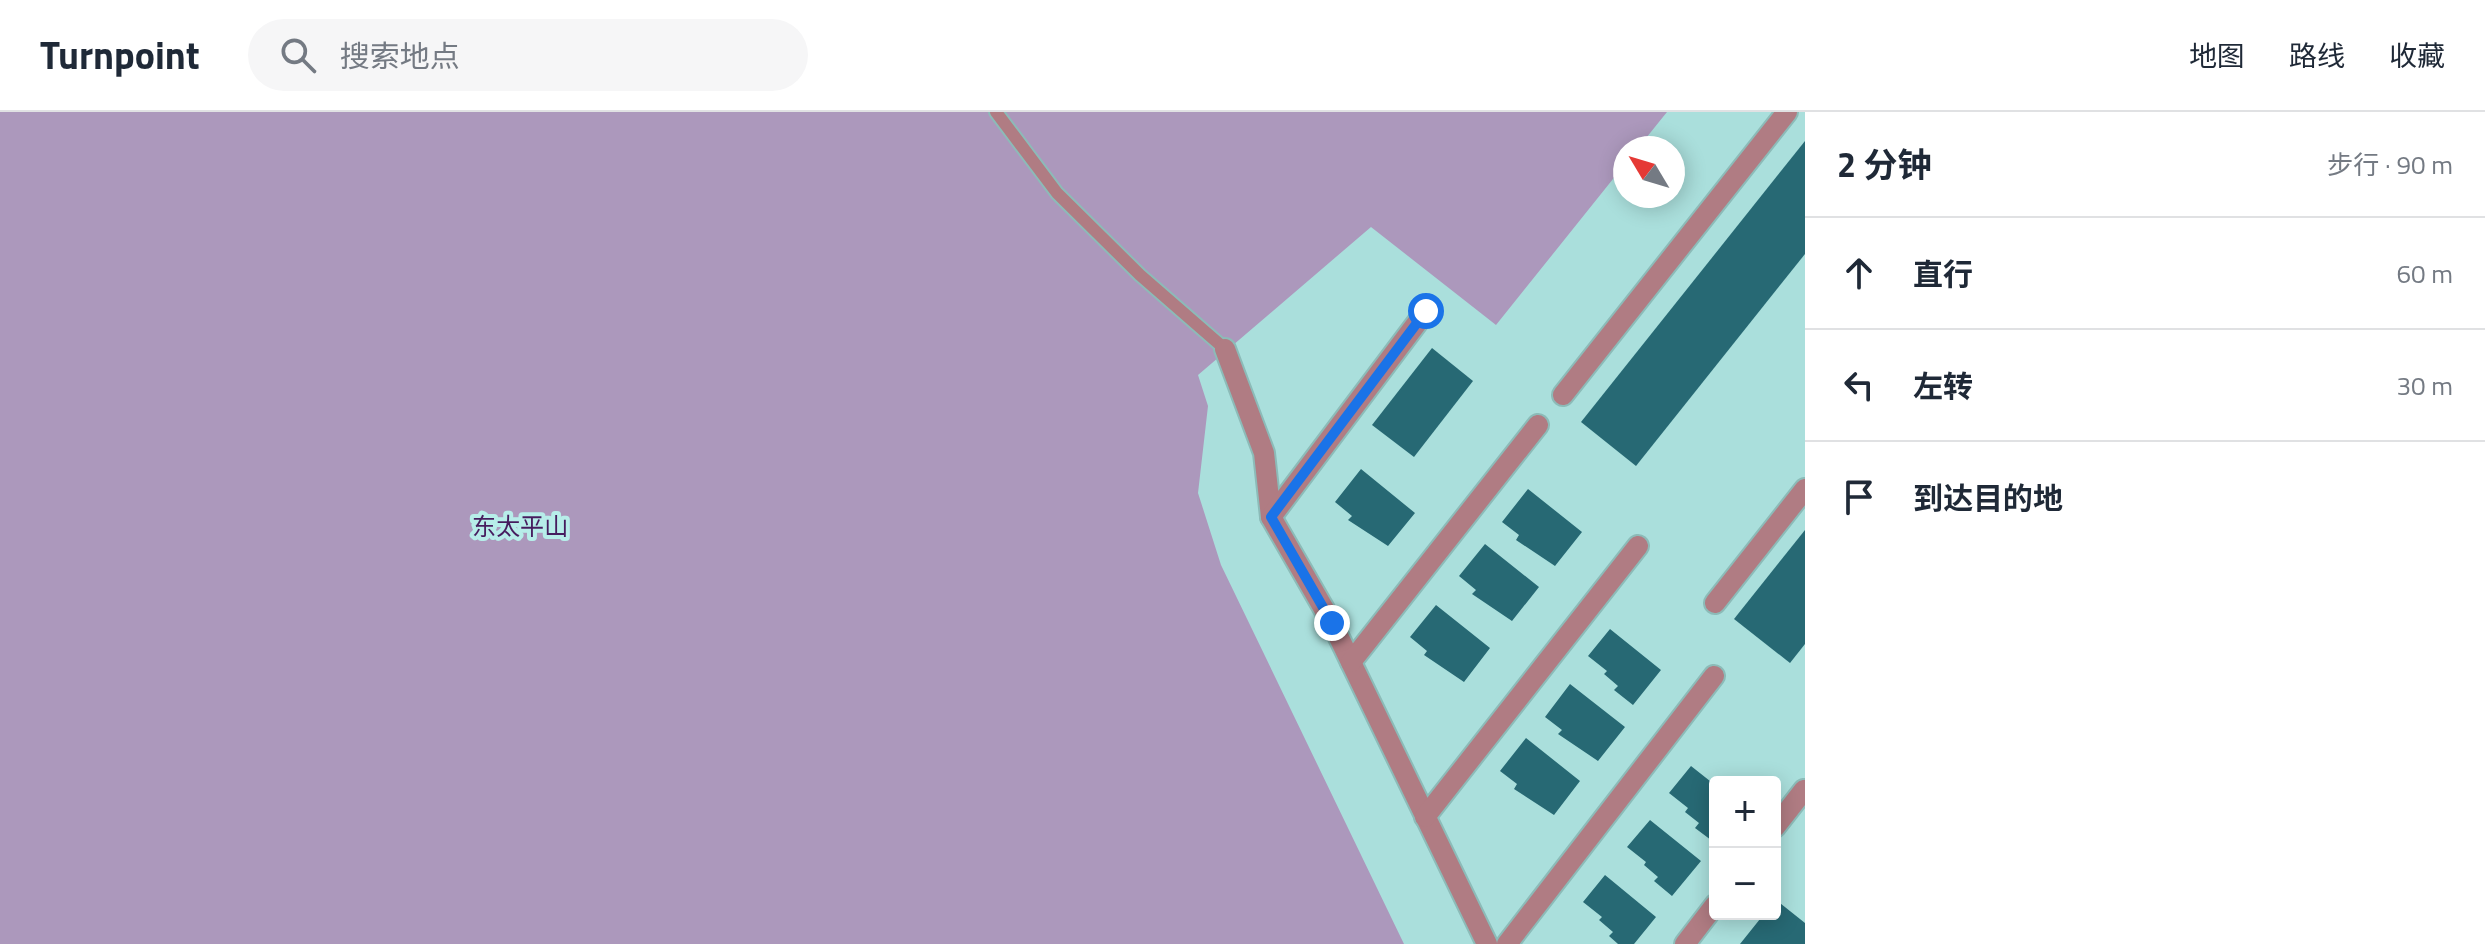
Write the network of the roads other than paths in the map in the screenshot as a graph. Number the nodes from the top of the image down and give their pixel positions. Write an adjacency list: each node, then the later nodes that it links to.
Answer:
1 (996, 112): 4 (lane)
2 (1787, 112): 5 (street)
3 (1426, 311): 8 (street)
4 (1225, 349): 8 (street)
5 (1563, 395)
6 (1538, 425): 11 (street)
7 (1805, 489): 10 (street)
8 (1271, 517): 11 (street)
9 (1638, 546): 14 (street)
10 (1715, 603)
11 (1351, 662): 14 (street)
12 (1714, 676): 18 (street)
13 (1804, 790): 15 (street)
14 (1425, 817): 17 (street)
15 (1781, 819)
16 (1709, 913): 19 (street)
17 (1487, 944)
18 (1507, 944)
19 (1685, 944)

